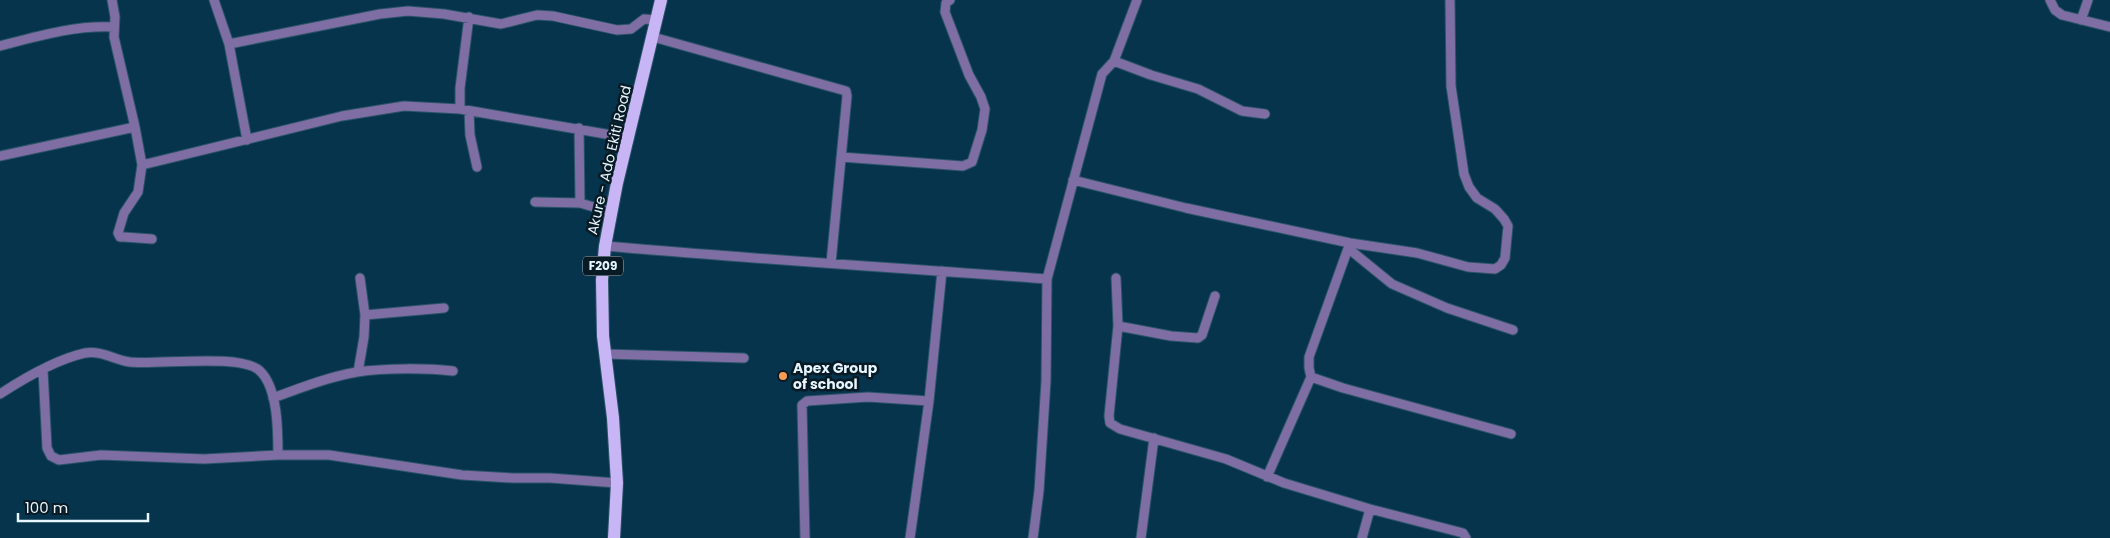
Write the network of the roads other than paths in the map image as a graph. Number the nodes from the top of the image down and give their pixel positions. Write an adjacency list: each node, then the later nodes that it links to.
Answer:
1 (112, 0): 12 (street)
2 (214, 0): 15 (street)
3 (661, 0): 10 (main road, Akure - Ado Ekiti Road / F209)
4 (950, 0): 25 (street)
5 (1137, 0): 17 (street)
6 (1450, 0): 34 (street)
7 (2050, 0): 11 (street)
8 (2088, 0): 11 (street)
9 (469, 17): 10 (street); 15 (street); 18 (street)
10 (657, 20): 14 (main road, Akure - Ado Ekiti Road / F209)
11 (2081, 20): 13 (street)
12 (114, 27): 16 (street); 20 (street)
13 (2110, 27)
14 (653, 37): 22 (main road, Akure - Ado Ekiti Road / F209); 25 (street)
15 (229, 44): 23 (street)
16 (0, 46)
17 (1114, 61): 19 (street); 28 (street)
18 (464, 110): 21 (street); 23 (street); 27 (street)
19 (1265, 114)
20 (135, 127): 24 (street); 26 (street)
21 (579, 128): 22 (street); 30 (street)
22 (629, 138): 31 (main road, Akure - Ado Ekiti Road / F209)
23 (247, 140): 26 (street)
24 (0, 156)
25 (841, 157): 35 (street)
26 (142, 165): 32 (street)
27 (477, 167)
28 (1073, 180): 34 (street); 39 (street)
29 (535, 202): 30 (street)
30 (580, 203): 31 (street)
31 (611, 212): 33 (main road, Akure - Ado Ekiti Road / F209)
32 (152, 238)
33 (605, 246): 35 (street); 45 (main road, Akure - Ado Ekiti Road / F209)
34 (1349, 246): 44 (street); 50 (street)
35 (831, 263): 36 (street)
36 (942, 271): 39 (street); 53 (street)
37 (360, 278): 42 (street)
38 (1116, 278): 43 (street)
39 (1048, 279): 63 (street)
40 (1215, 296): 43 (street)
41 (444, 308): 42 (street)
42 (366, 316): 49 (street)
43 (1118, 326): 55 (street)
44 (1512, 330)
45 (605, 354): 46 (street); 58 (main road, Akure - Ado Ekiti Road / F209)
46 (744, 358)
47 (43, 370): 51 (street); 52 (street); 56 (street)
48 (453, 371): 49 (street)
49 (358, 372): 52 (street)
50 (1311, 377): 54 (street); 57 (street)
51 (0, 394)
52 (273, 398): 56 (street)
53 (929, 401): 61 (street); 62 (street)
54 (1510, 434)
55 (1154, 438): 57 (street); 64 (street)
56 (278, 455): 58 (street)
57 (1267, 477): 59 (street)
58 (617, 483): 60 (main road, Akure - Ado Ekiti Road / F209)
59 (1370, 509): 65 (street); 66 (street)
60 (614, 538)
61 (806, 538)
62 (910, 538)
63 (1032, 538)
64 (1141, 538)
65 (1362, 538)
66 (1466, 538)

